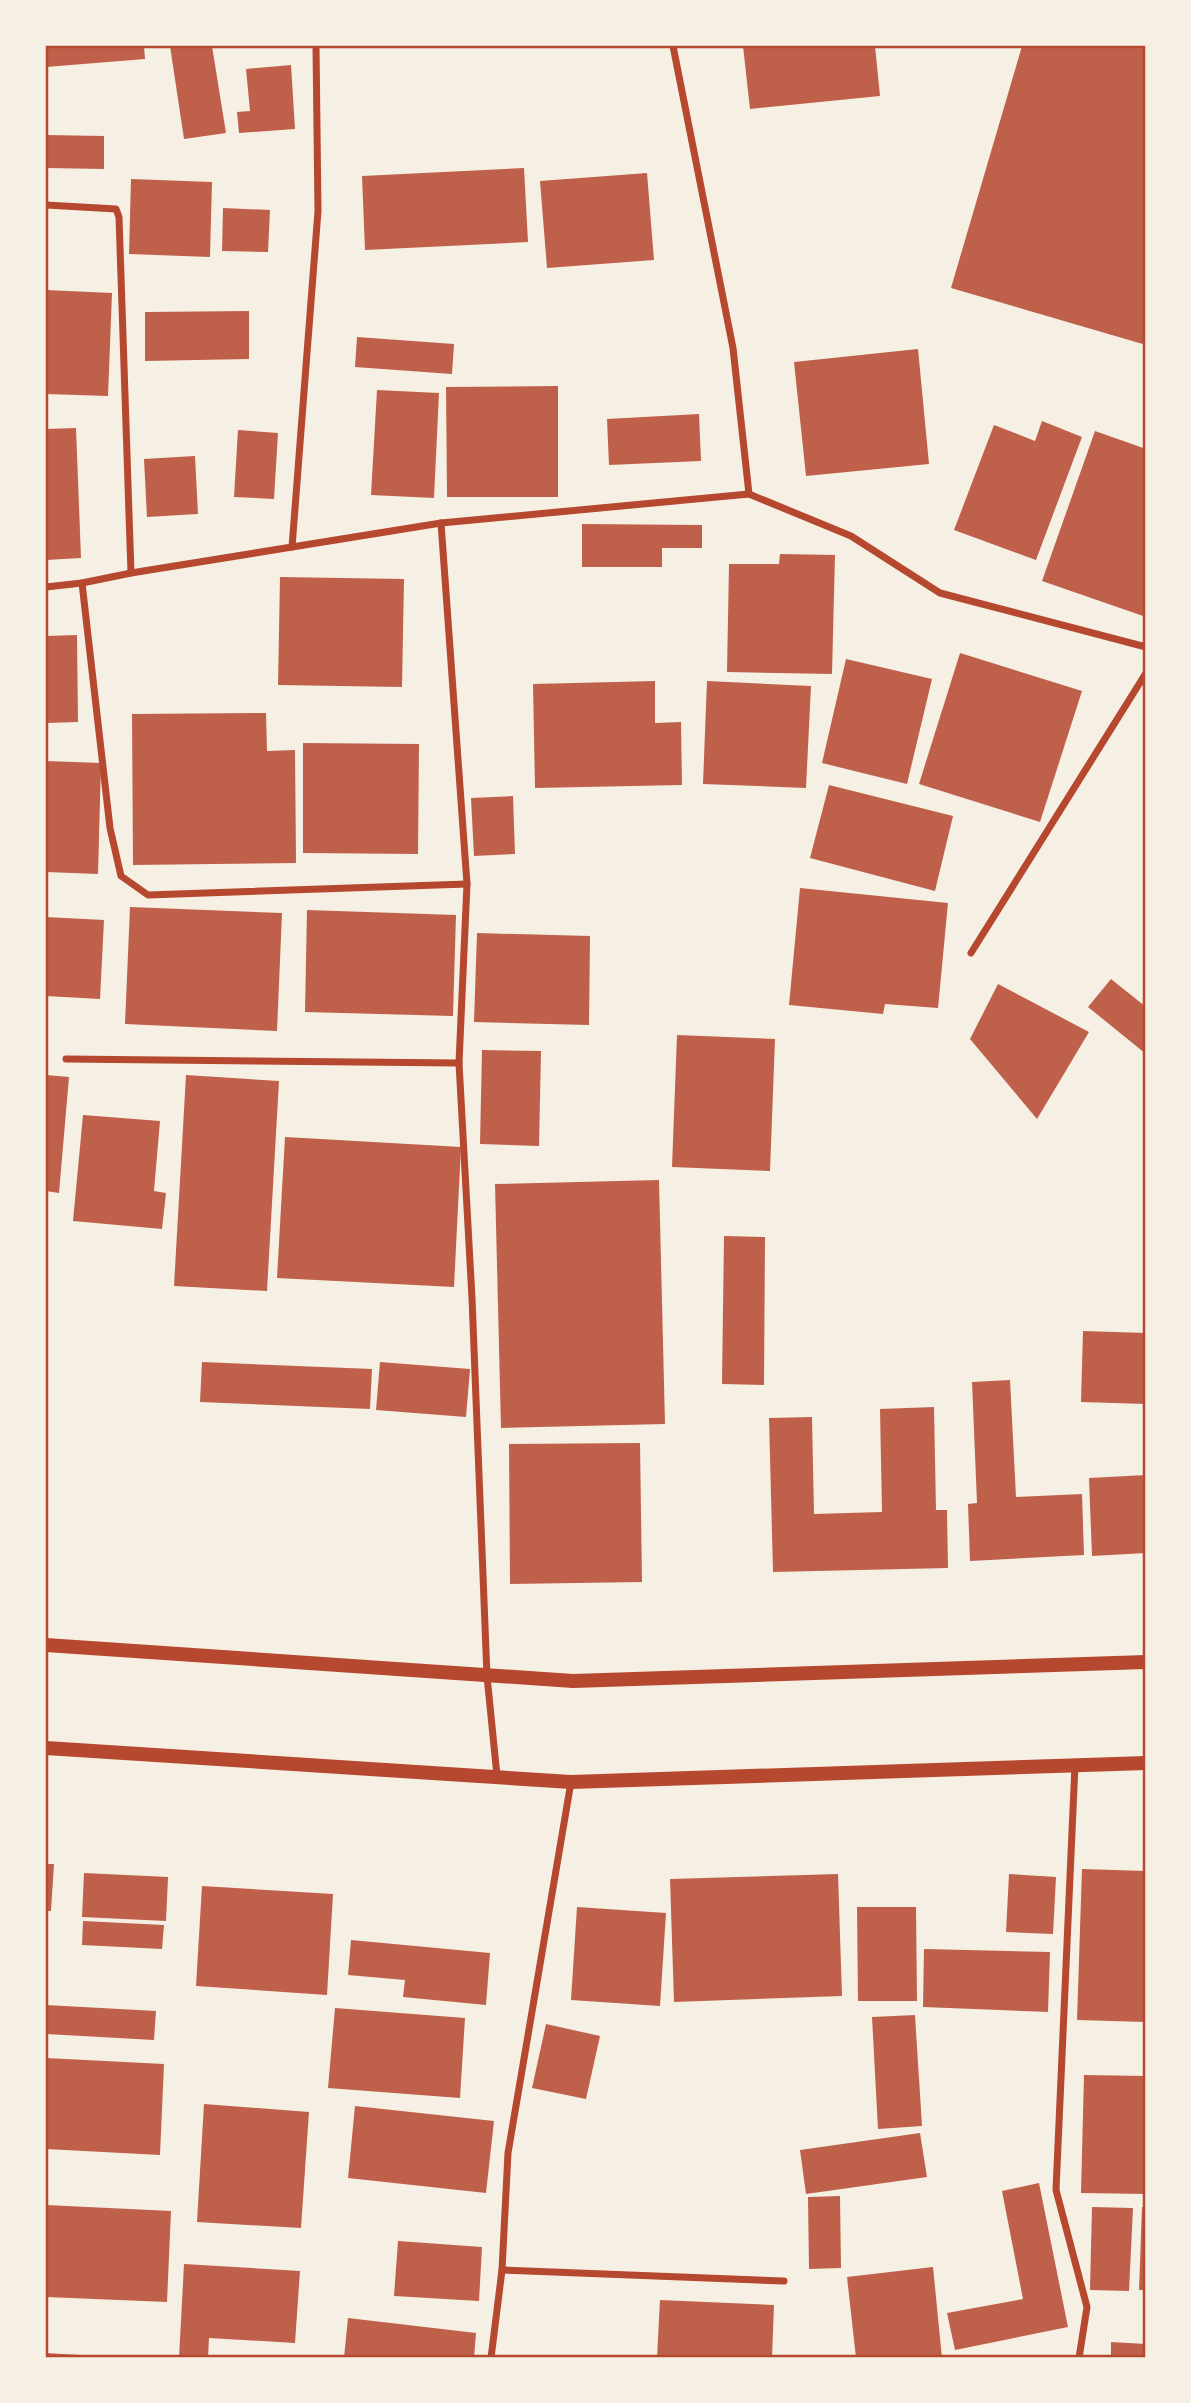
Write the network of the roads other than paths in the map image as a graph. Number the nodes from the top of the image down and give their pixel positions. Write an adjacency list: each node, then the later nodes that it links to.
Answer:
1 (316, 46): 6 (street)
2 (673, 46): 4 (street)
3 (46, 205): 7 (street)
4 (749, 494): 5 (street); 10 (street)
5 (441, 523): 6 (street); 12 (street)
6 (292, 547): 7 (street)
7 (131, 573): 8 (street)
8 (82, 583): 9 (street); 12 (street)
9 (46, 587)
10 (1146, 647)
11 (1146, 673): 13 (street)
12 (467, 884): 15 (street)
13 (971, 953)
14 (66, 1059): 15 (street)
15 (459, 1063): 18 (street)
16 (46, 1646): 18 (main road)
17 (1146, 1662): 18 (main road)
18 (487, 1676): 22 (street)
19 (46, 1748): 22 (main road)
20 (1146, 1763): 21 (main road)
21 (1075, 1765): 23 (main road); 27 (street)
22 (496, 1776): 23 (main road)
23 (571, 1782): 24 (street)
24 (502, 2270): 25 (street); 26 (street)
25 (784, 2281)
26 (491, 2357)
27 (1079, 2357)

